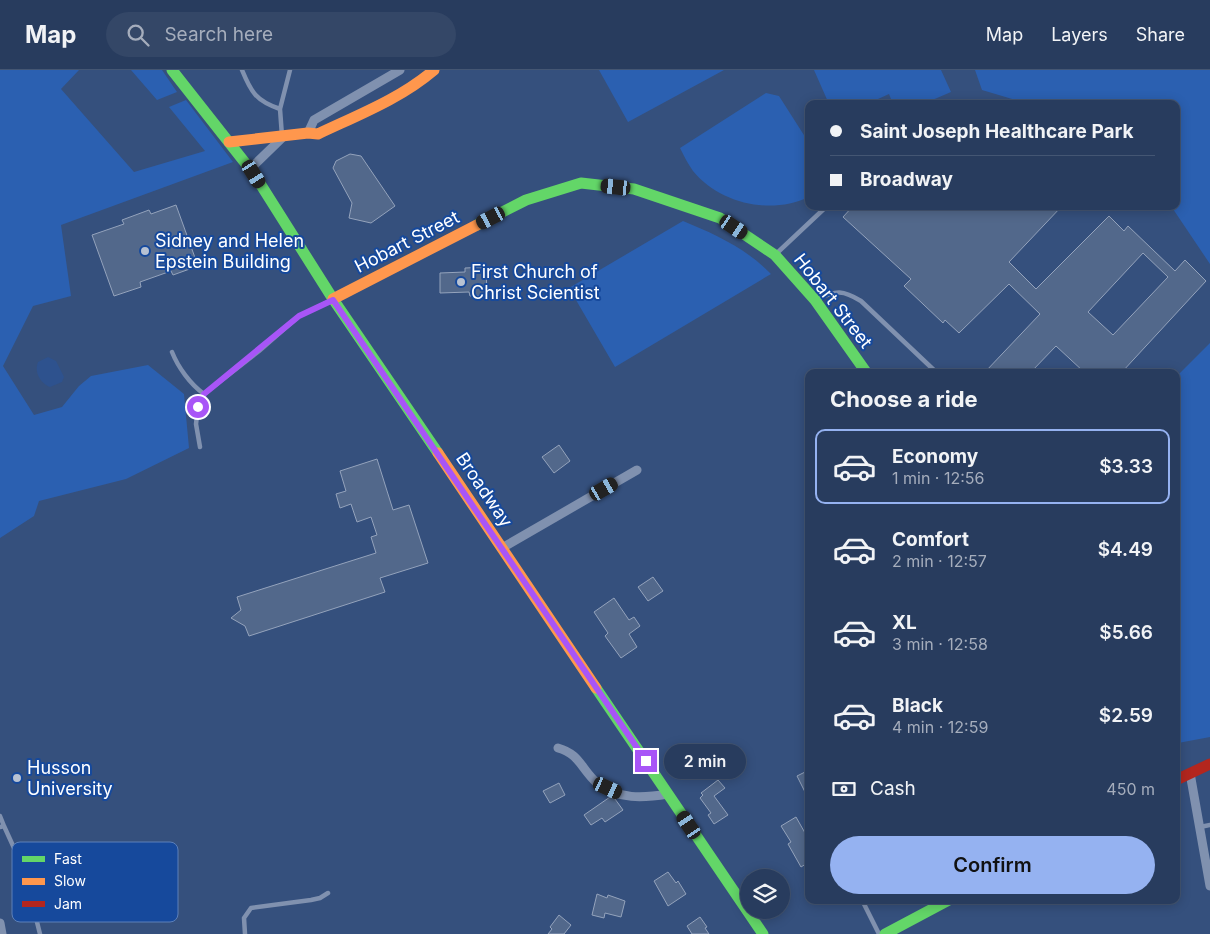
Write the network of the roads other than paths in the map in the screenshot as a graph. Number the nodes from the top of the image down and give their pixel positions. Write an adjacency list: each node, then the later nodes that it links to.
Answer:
1 (172, 70): 9 (main road, Broadway)
2 (242, 70): 6 (lane)
3 (290, 70): 6 (lane)
4 (400, 70): 7 (street)
5 (434, 70): 7 (main road)
6 (280, 108): 8 (lane)
7 (308, 132): 8 (main road)
8 (282, 137): 9 (main road); 10 (street)
9 (229, 142): 10 (main road, Broadway)
10 (250, 169): 13 (main road, Broadway)
11 (823, 210): 12 (lane)
12 (775, 255): 13 (main road, Hobart Street); 14 (main road, Hobart Street)
13 (333, 300): 18 (lane); 21 (main road, Broadway)
14 (815, 300): 16 (main road, Hobart Street); 17 (lane)
15 (172, 352): 18 (lane)
16 (864, 369)
17 (933, 369)
18 (204, 394): 19 (lane)
19 (200, 447)
20 (637, 470): 21 (street)
21 (502, 548): 26 (main road, Broadway)
22 (558, 748): 26 (street)
23 (1210, 764): 24 (main road)
24 (1190, 773): 25 (main road); 30 (street)
25 (1180, 778)
26 (668, 794): 39 (main road, Broadway)
27 (0, 816): 29 (lane)
28 (1210, 825): 30 (lane)
29 (2, 826): 31 (lane)
30 (1200, 827): 32 (street)
31 (12, 846)
32 (1210, 886)
33 (328, 893): 38 (lane)
34 (864, 904): 40 (lane)
35 (941, 904): 41 (main road)
36 (0, 924): 37 (street)
37 (2, 934)
38 (245, 934)
39 (763, 934)
40 (879, 934)
41 (885, 934)

